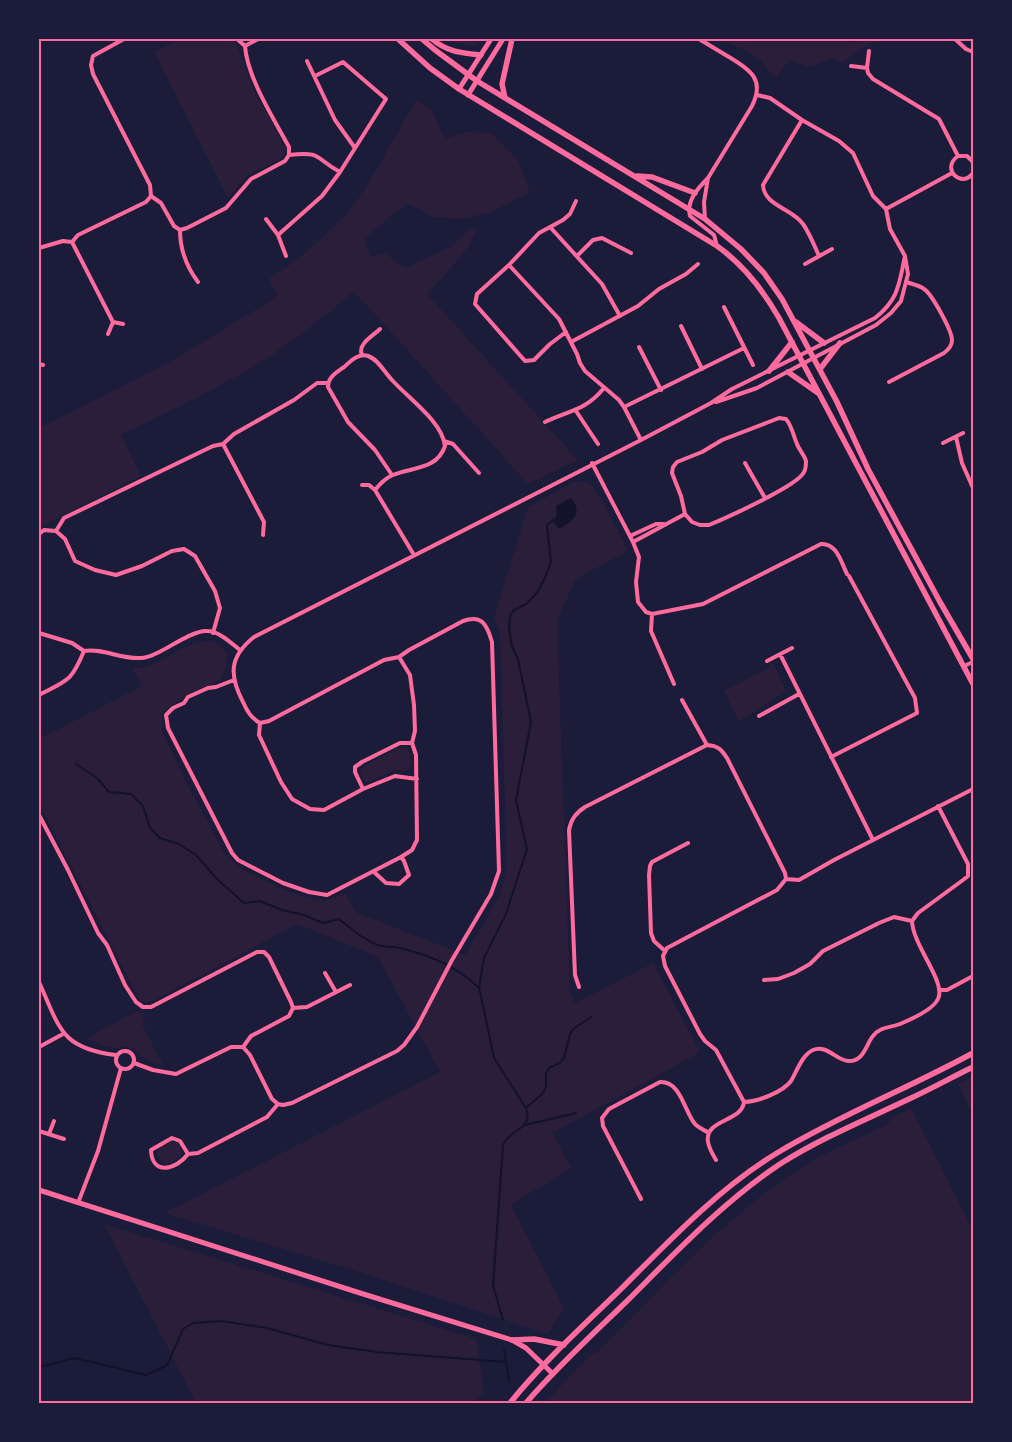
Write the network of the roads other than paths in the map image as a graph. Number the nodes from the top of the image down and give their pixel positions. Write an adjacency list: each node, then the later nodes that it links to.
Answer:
1 (124, 39): 37 (street)
2 (237, 39): 12 (street)
3 (258, 39): 12 (street)
4 (398, 39): 22 (main road)
5 (422, 39): 19 (main road)
6 (432, 39): 15 (main road)
7 (491, 39): 15 (main road)
8 (503, 39): 21 (main road)
9 (512, 39): 25 (main road)
10 (699, 39): 24 (street)
11 (955, 39): 14 (street)
12 (245, 46): 28 (street)
13 (869, 51): 18 (street)
14 (973, 52)
15 (481, 55): 19 (main road)
16 (308, 61): 20 (street)
17 (851, 66): 18 (street)
18 (867, 68): 29 (street)
19 (468, 75): 21 (main road); 22 (main road)
20 (316, 76): 27 (street); 27 (street)
21 (477, 81): 23 (main road); 25 (main road)
22 (459, 89): 23 (main road)
23 (468, 95): 47 (main road)
24 (757, 95): 26 (street); 35 (street)
25 (505, 98): 33 (main road)
26 (802, 120): 40 (street); 53 (street)
27 (356, 148): 31 (street)
28 (289, 155): 31 (street); 44 (street)
29 (958, 156): 30 (street); 32 (street)
30 (973, 161)
31 (340, 172): 45 (street)
32 (952, 173): 34 (street); 40 (street)
33 (635, 176): 36 (main road); 39 (main road)
34 (972, 176)
35 (708, 178): 36 (street); 42 (street)
36 (696, 193): 39 (street)
37 (151, 196): 44 (street); 46 (street)
38 (576, 201): 43 (street)
39 (688, 208): 42 (main road); 47 (street)
40 (886, 209): 54 (street)
41 (266, 219): 45 (street)
42 (704, 219): 63 (main road)
43 (550, 227): 52 (street); 57 (street)
44 (180, 230): 59 (street)
45 (278, 235): 51 (street)
46 (72, 242): 48 (street); 64 (street)
47 (717, 246): 71 (main road)
48 (39, 248)
49 (832, 250): 53 (street)
50 (631, 254): 52 (street)
51 (286, 256)
52 (577, 256): 62 (street)
53 (820, 256): 56 (street)
54 (905, 256): 58 (street); 60 (street)
55 (698, 264): 62 (street)
56 (805, 264)
57 (510, 266): 68 (street); 68 (street)
58 (901, 281): 60 (street); 72 (street)
59 (198, 282)
60 (907, 282): 73 (street); 87 (street)
61 (724, 307): 75 (street)
62 (620, 316): 70 (street)
63 (794, 321): 72 (main road); 76 (main road)
64 (113, 322): 65 (street); 69 (street)
65 (123, 324)
66 (681, 326): 82 (street)
67 (380, 329): 77 (street)
68 (566, 332): 70 (street)
69 (108, 334)
70 (571, 342): 88 (street)
71 (792, 342): 78 (main road); 84 (main road)
72 (824, 343): 76 (street)
73 (840, 343): 79 (street); 83 (main road)
74 (639, 347): 89 (street)
75 (744, 348): 81 (street); 82 (street)
76 (810, 350): 78 (street); 79 (main road)
77 (362, 355): 86 (street); 98 (street)
78 (799, 356): 80 (main road); 84 (street)
79 (814, 358): 80 (street); 83 (main road)
80 (803, 364): 85 (street); 90 (main road)
81 (753, 365)
82 (702, 369): 89 (street)
83 (820, 369): 126 (main road)
84 (769, 371): 91 (street)
85 (788, 372): 90 (main road); 91 (street)
86 (328, 382): 100 (street); 105 (street)
87 (888, 382)
88 (604, 388): 92 (street); 93 (street)
89 (661, 390): 92 (street)
90 (819, 394): 128 (main road)
91 (711, 403): 97 (street)
92 (624, 407): 97 (street)
93 (576, 411): 94 (street); 101 (street)
94 (545, 422)
95 (963, 433): 96 (street)
96 (956, 437): 99 (street); 107 (street)
97 (640, 440): 103 (street)
98 (444, 441): 104 (street); 105 (street)
99 (943, 443)
100 (223, 444): 112 (street); 114 (street)
101 (598, 444)
102 (745, 463): 109 (street)
103 (592, 464): 115 (street); 117 (street)
104 (479, 472)
105 (392, 475): 108 (street)
106 (362, 485): 108 (street)
107 (973, 488)
108 (374, 490): 117 (street)
109 (766, 498): 110 (street); 110 (street)
110 (685, 514): 111 (street)
111 (664, 524): 115 (street); 116 (street)
112 (56, 531): 113 (street); 119 (street)
113 (39, 534)
114 (263, 535)
115 (630, 536): 116 (street)
116 (633, 542): 118 (street)
117 (414, 555): 122 (street)
118 (652, 614): 130 (street); 139 (street)
119 (213, 632): 122 (street); 123 (street)
120 (39, 633): 123 (street)
121 (792, 648): 124 (street)
122 (240, 650): 129 (street)
123 (84, 651): 133 (street)
124 (780, 654): 127 (street); 132 (street)
125 (400, 657): 136 (street); 137 (street); 171 (street)
126 (973, 660): 128 (street)
127 (767, 661)
128 (964, 666): 131 (main road)
129 (234, 680): 136 (street); 148 (street)
130 (674, 684)
131 (973, 684)
132 (799, 694): 135 (street); 139 (street)
133 (39, 695)
134 (682, 700): 138 (street)
135 (759, 716)
136 (260, 723): 141 (street)
137 (412, 743): 140 (street); 141 (street)
138 (707, 745): 150 (street); 158 (street)
139 (831, 757): 145 (street)
140 (417, 779): 141 (street); 147 (street)
141 (363, 789)
142 (973, 789): 143 (street)
143 (938, 806): 145 (street); 149 (street)
144 (39, 814): 161 (street)
145 (873, 840): 150 (street)
146 (688, 842): 152 (street)
147 (401, 857): 148 (street); 148 (street)
148 (374, 872)
149 (971, 872): 151 (street)
150 (786, 879): 152 (street)
151 (912, 922): 155 (street); 159 (street)
152 (665, 951): 170 (street)
153 (326, 973): 160 (street)
154 (973, 976): 159 (street)
155 (764, 980)
156 (39, 982): 162 (street)
157 (350, 985): 160 (street)
158 (579, 987)
159 (940, 990): 170 (street)
160 (336, 992): 161 (street)
161 (293, 1008): 164 (street)
162 (64, 1034): 163 (street); 166 (street)
163 (39, 1047)
164 (244, 1047): 167 (street); 171 (street)
165 (973, 1053): 183 (main road)
166 (116, 1055): 167 (street); 169 (street)
167 (134, 1063): 169 (street)
168 (973, 1066): 185 (main road)
169 (121, 1068): 181 (street)
170 (744, 1102): 174 (street)
171 (278, 1104): 177 (street)
172 (54, 1121): 175 (street)
173 (39, 1131): 175 (street)
174 (709, 1133): 178 (street); 180 (street)
175 (49, 1134): 176 (street)
176 (64, 1140)
177 (188, 1154): 177 (street)
178 (716, 1160)
179 (39, 1190): 181 (main road)
180 (641, 1199)
181 (78, 1203): 182 (main road)
182 (512, 1340): 183 (main road); 184 (main road)
183 (564, 1345): 184 (main road)
184 (544, 1365): 185 (main road); 186 (main road)
185 (553, 1374): 187 (main road)
186 (510, 1403)
187 (526, 1403)

